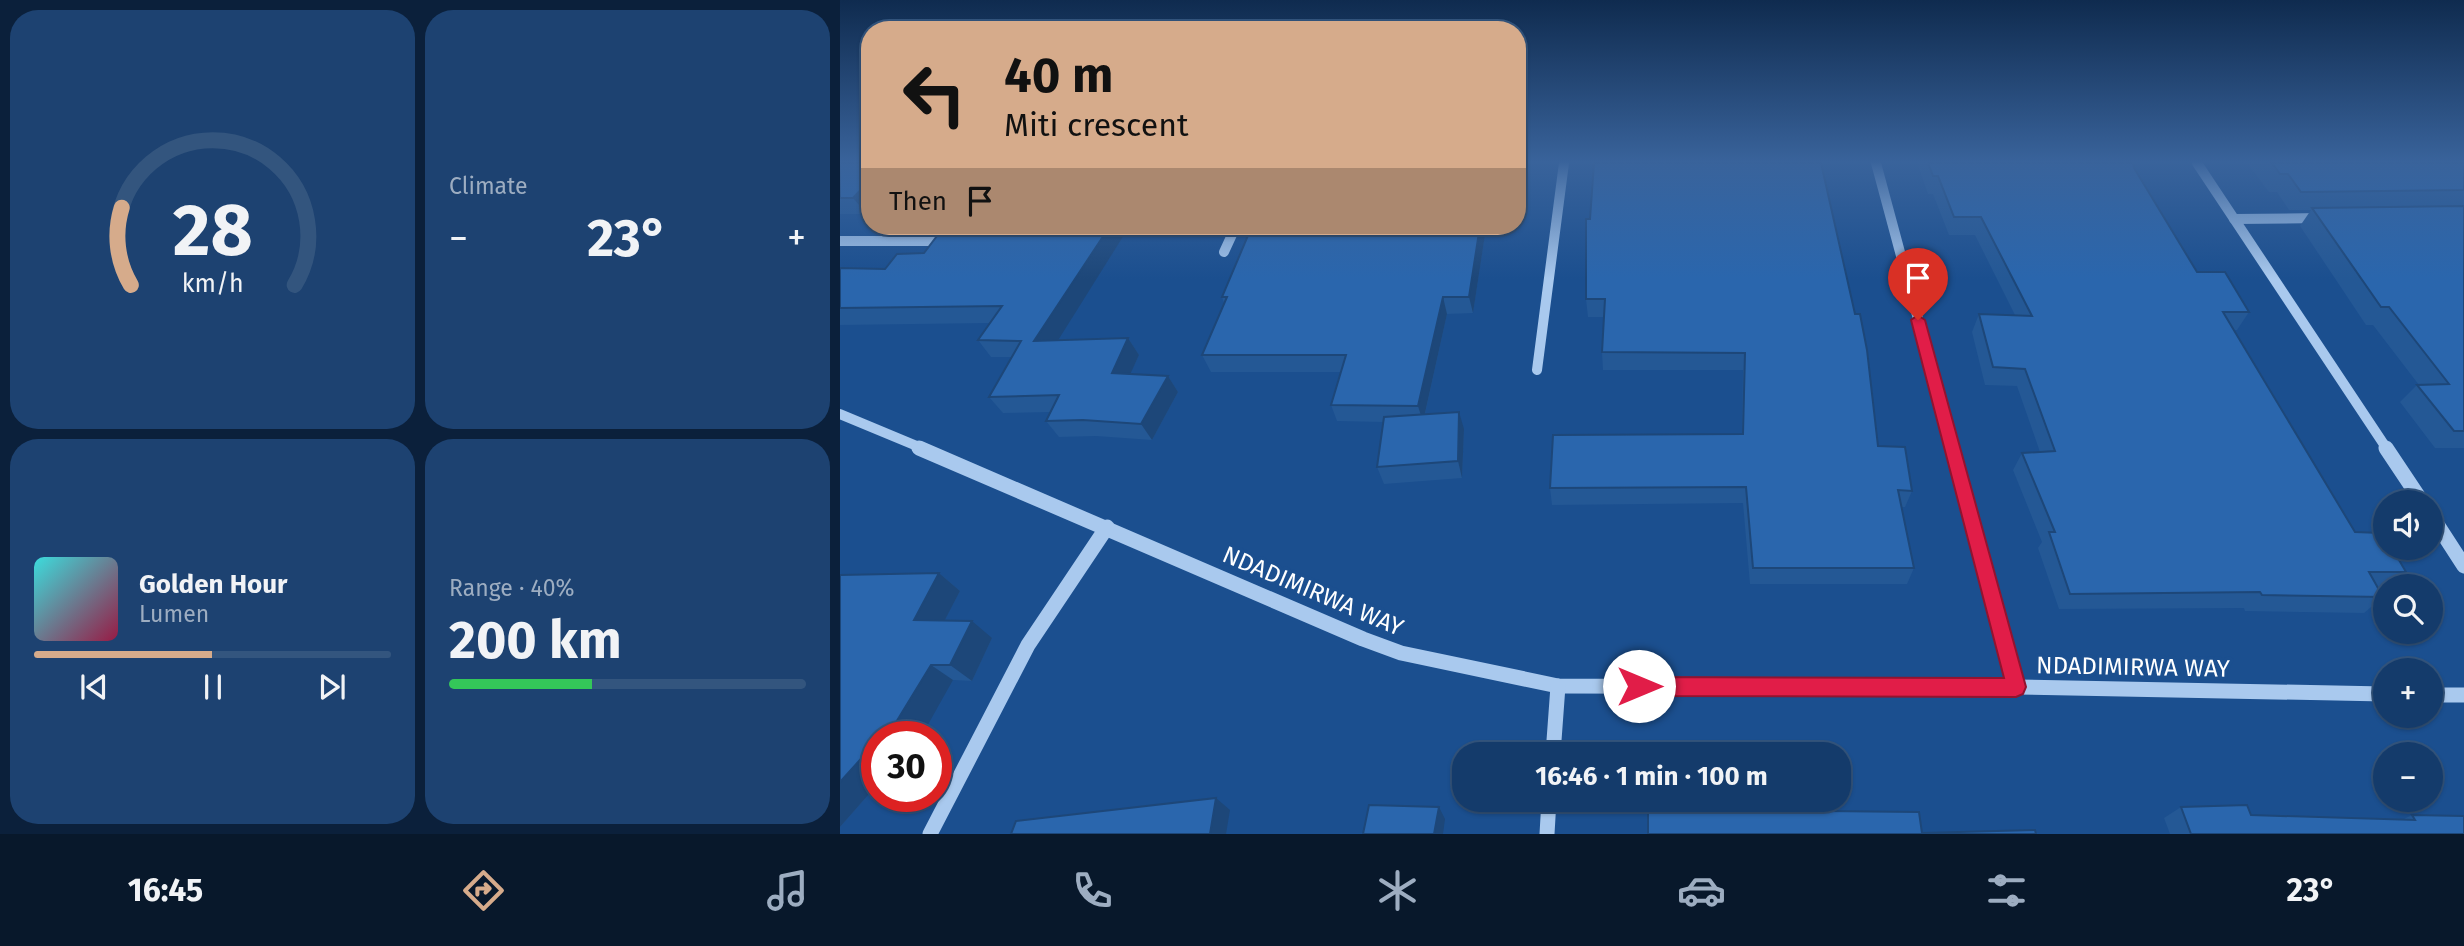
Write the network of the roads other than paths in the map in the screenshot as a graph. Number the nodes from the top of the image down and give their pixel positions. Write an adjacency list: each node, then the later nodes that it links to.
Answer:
1 (1559, 202): 12 (street)
2 (1886, 202): 19 (street)
3 (2223, 202): 5 (street)
4 (2329, 218): 5 (street)
5 (2234, 219): 14 (street)
6 (913, 235): 9 (street)
7 (1232, 235): 11 (street)
8 (840, 241): 9 (street)
9 (908, 241): 10 (street)
10 (955, 241)
11 (1224, 252)
12 (1537, 370)
13 (840, 414): 15 (street, NDADIMIRWA WAY)
14 (2414, 490)
15 (1108, 527): 18 (street, NDADIMIRWA WAY); 25 (street)
16 (2443, 534): 17 (street)
17 (2464, 566)
18 (1558, 686): 19 (street, NDADIMIRWA WAY); 23 (street)
19 (2016, 687): 20 (street, NDADIMIRWA WAY)
20 (2373, 694)
21 (2443, 695): 22 (street)
22 (2464, 695)
23 (1554, 742)
24 (1548, 812): 26 (street)
25 (930, 834)
26 (1547, 834)

